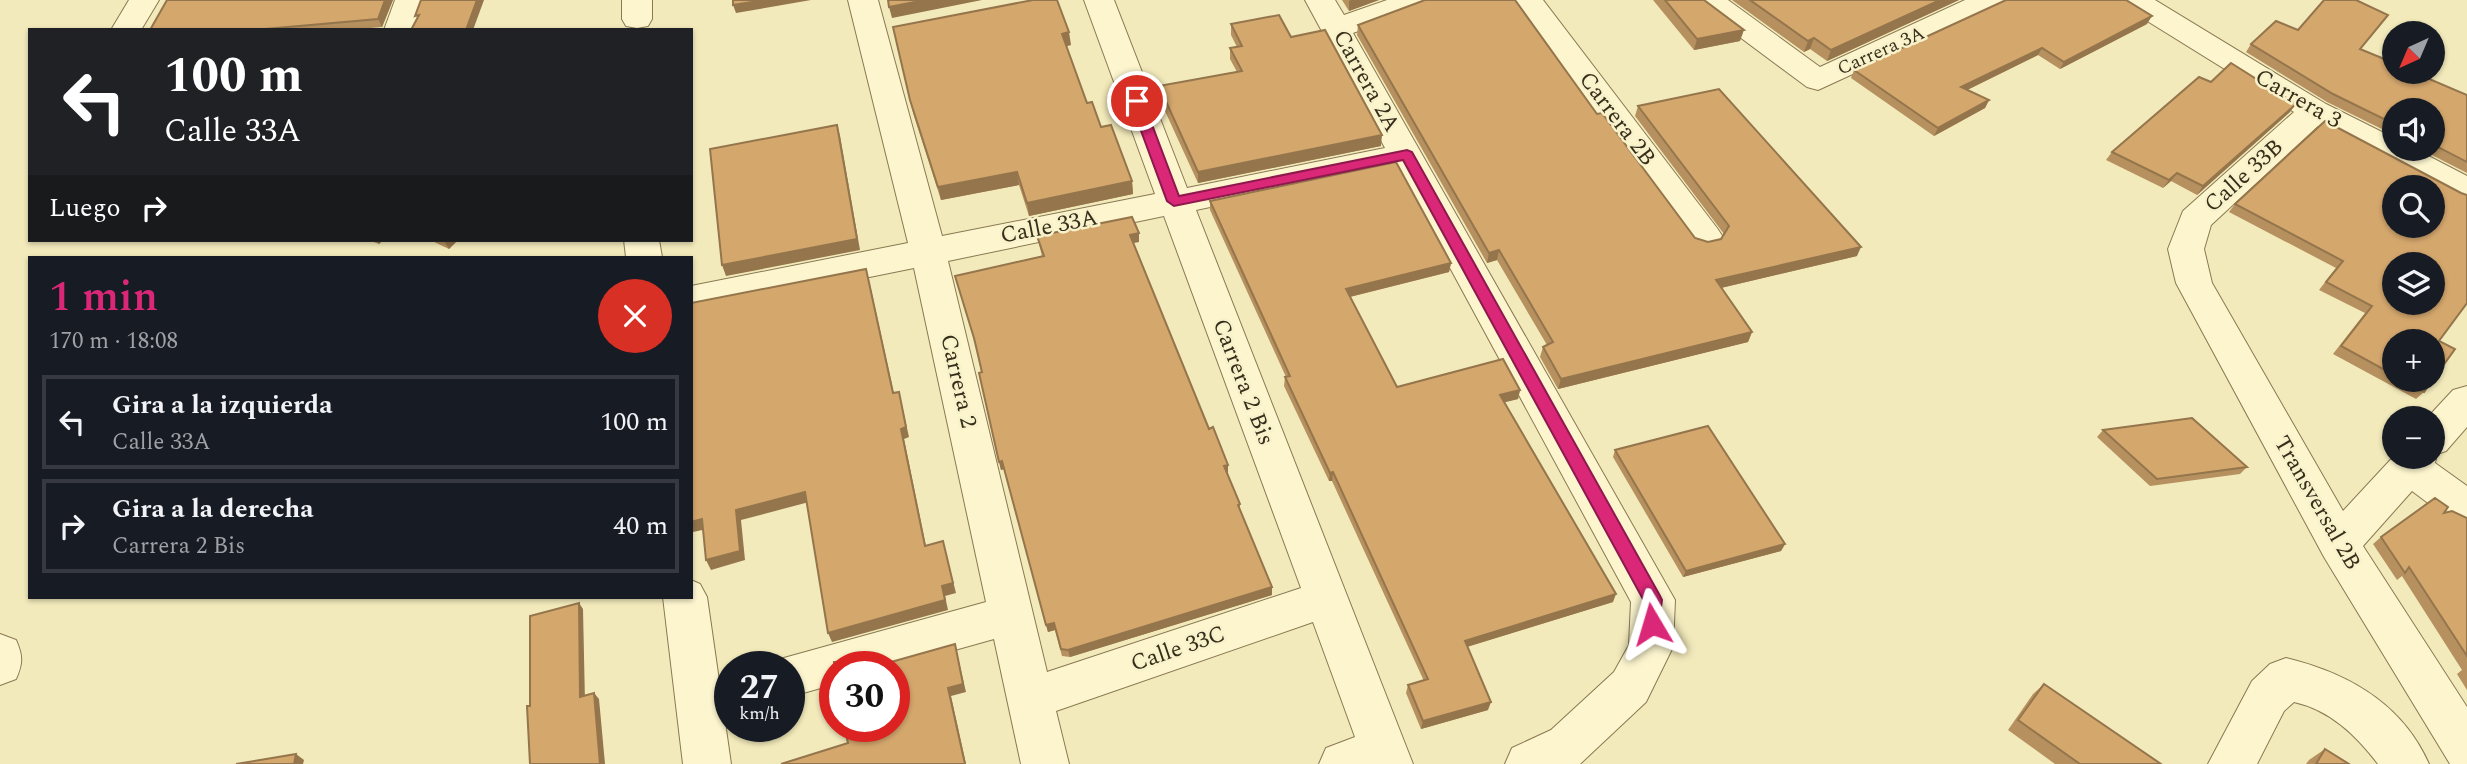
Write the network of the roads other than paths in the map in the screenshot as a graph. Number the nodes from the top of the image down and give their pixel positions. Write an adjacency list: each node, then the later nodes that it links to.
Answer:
1 (144, 0): 13 (street)
2 (410, 0): 14 (street)
3 (1099, 0): 18 (street, Carrera 2 Bis)
4 (1416, 0): 10 (street)
5 (1528, 0): 19 (street, Carrera 2B)
6 (1709, 0): 11 (street, Carrera 3A)
7 (1924, 0): 11 (street)
8 (1989, 0): 11 (street, Carrera 3A)
9 (2134, 0): 15 (street, Carrera 3)
10 (1328, 14): 16 (street, Carrera 2A)
11 (1953, 19)
12 (878, 20): 21 (street, Carrera 2)
13 (127, 28)
14 (400, 28)
15 (2315, 111): 17 (street, Carrera 3); 20 (street, Calle 33B)
16 (1407, 155): 18 (street, Calle 33A); 41 (street, Carrera 2A)
17 (2467, 190)
18 (1174, 201): 21 (street, Calle 33A); 30 (street, Carrera 2 Bis)
19 (1705, 237)
20 (2186, 248): 28 (street, Transversal 2B)
21 (928, 251): 22 (street, Calle 33A); 31 (street, Carrera 2)
22 (693, 300)
23 (2467, 401): 24 (street)
24 (2445, 426)
25 (2406, 469): 28 (street)
26 (2433, 469): 27 (street)
27 (2467, 509)
28 (2339, 544): 37 (street, Transversal 2B)
29 (686, 599): 35 (street)
30 (1326, 599): 36 (street, Calle 33C); 38 (street, Carrera 2 Bis)
31 (1012, 615): 34 (street); 36 (street, Carrera 2)
32 (0, 654): 33 (street)
33 (0, 665)
34 (805, 672)
35 (714, 696): 39 (street)
36 (1031, 698): 40 (street, Carrera 2)
37 (2467, 748)
38 (1371, 759)
39 (707, 764)
40 (1045, 764)
41 (1529, 764)
42 (2232, 764): 43 (street)
43 (2405, 764)

